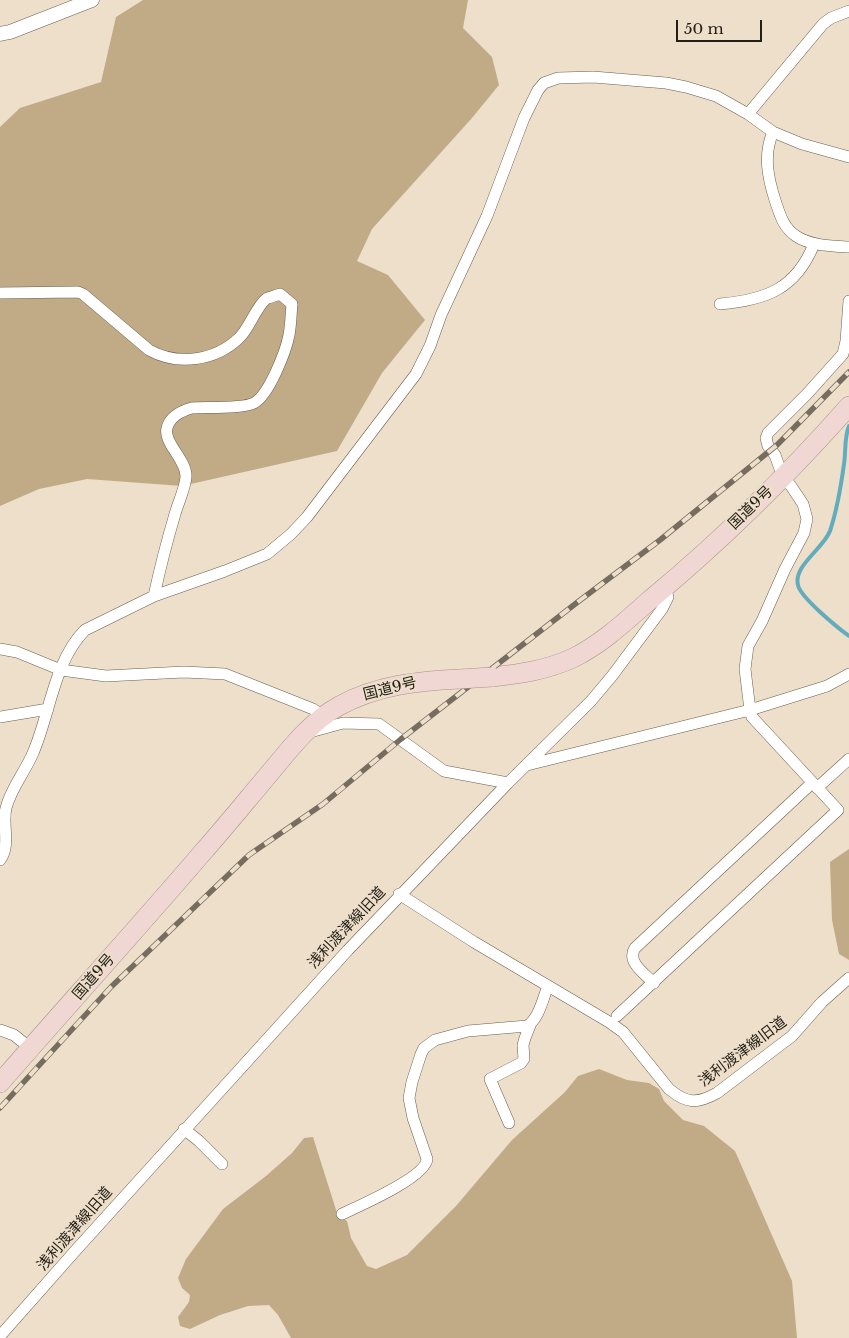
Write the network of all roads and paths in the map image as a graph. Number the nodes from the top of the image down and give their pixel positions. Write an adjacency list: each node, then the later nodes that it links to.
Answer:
1 (92, 0): 3 (street)
2 (849, 11): 4 (street)
3 (0, 34)
4 (748, 114): 5 (street); 15 (street)
5 (772, 132): 6 (street); 7 (street)
6 (849, 157)
7 (814, 244): 8 (street); 11 (street)
8 (849, 247)
9 (0, 293): 15 (street)
10 (849, 301): 13 (street)
11 (720, 304)
12 (849, 406): 13 (highway, 国道9号)
13 (783, 477): 14 (highway, 国道9号); 20 (street)
14 (664, 589): 22 (highway, 国道9号, bridge); 25 (street)
15 (154, 596): 17 (street)
16 (0, 649): 17 (street)
17 (61, 670): 19 (street); 22 (street)
18 (849, 674): 20 (street)
19 (48, 709): 21 (street); 28 (street)
20 (750, 710): 25 (street); 27 (street)
21 (0, 717)
22 (324, 717): 23 (highway, 国道9号)
23 (306, 733): 26 (street); 36 (highway, 国道9号)
24 (849, 758): 27 (street)
25 (526, 766): 26 (street)
26 (508, 783): 29 (street)
27 (814, 785): 31 (street); 31 (street)
28 (0, 860)
29 (399, 894): 32 (street, 浅利渡津線旧道); 39 (street, 浅利渡津線旧道)
30 (849, 978): 32 (street, 浅利渡津線旧道)
31 (654, 983): 33 (street)
32 (548, 986): 34 (street)
33 (617, 1016)
34 (531, 1023): 38 (street); 41 (street)
35 (0, 1030): 36 (street)
36 (30, 1048): 37 (highway, 国道9号)
37 (0, 1083)
38 (509, 1123)
39 (184, 1130): 40 (street); 42 (street, 浅利渡津線旧道)
40 (222, 1164)
41 (342, 1214)
42 (0, 1336)

